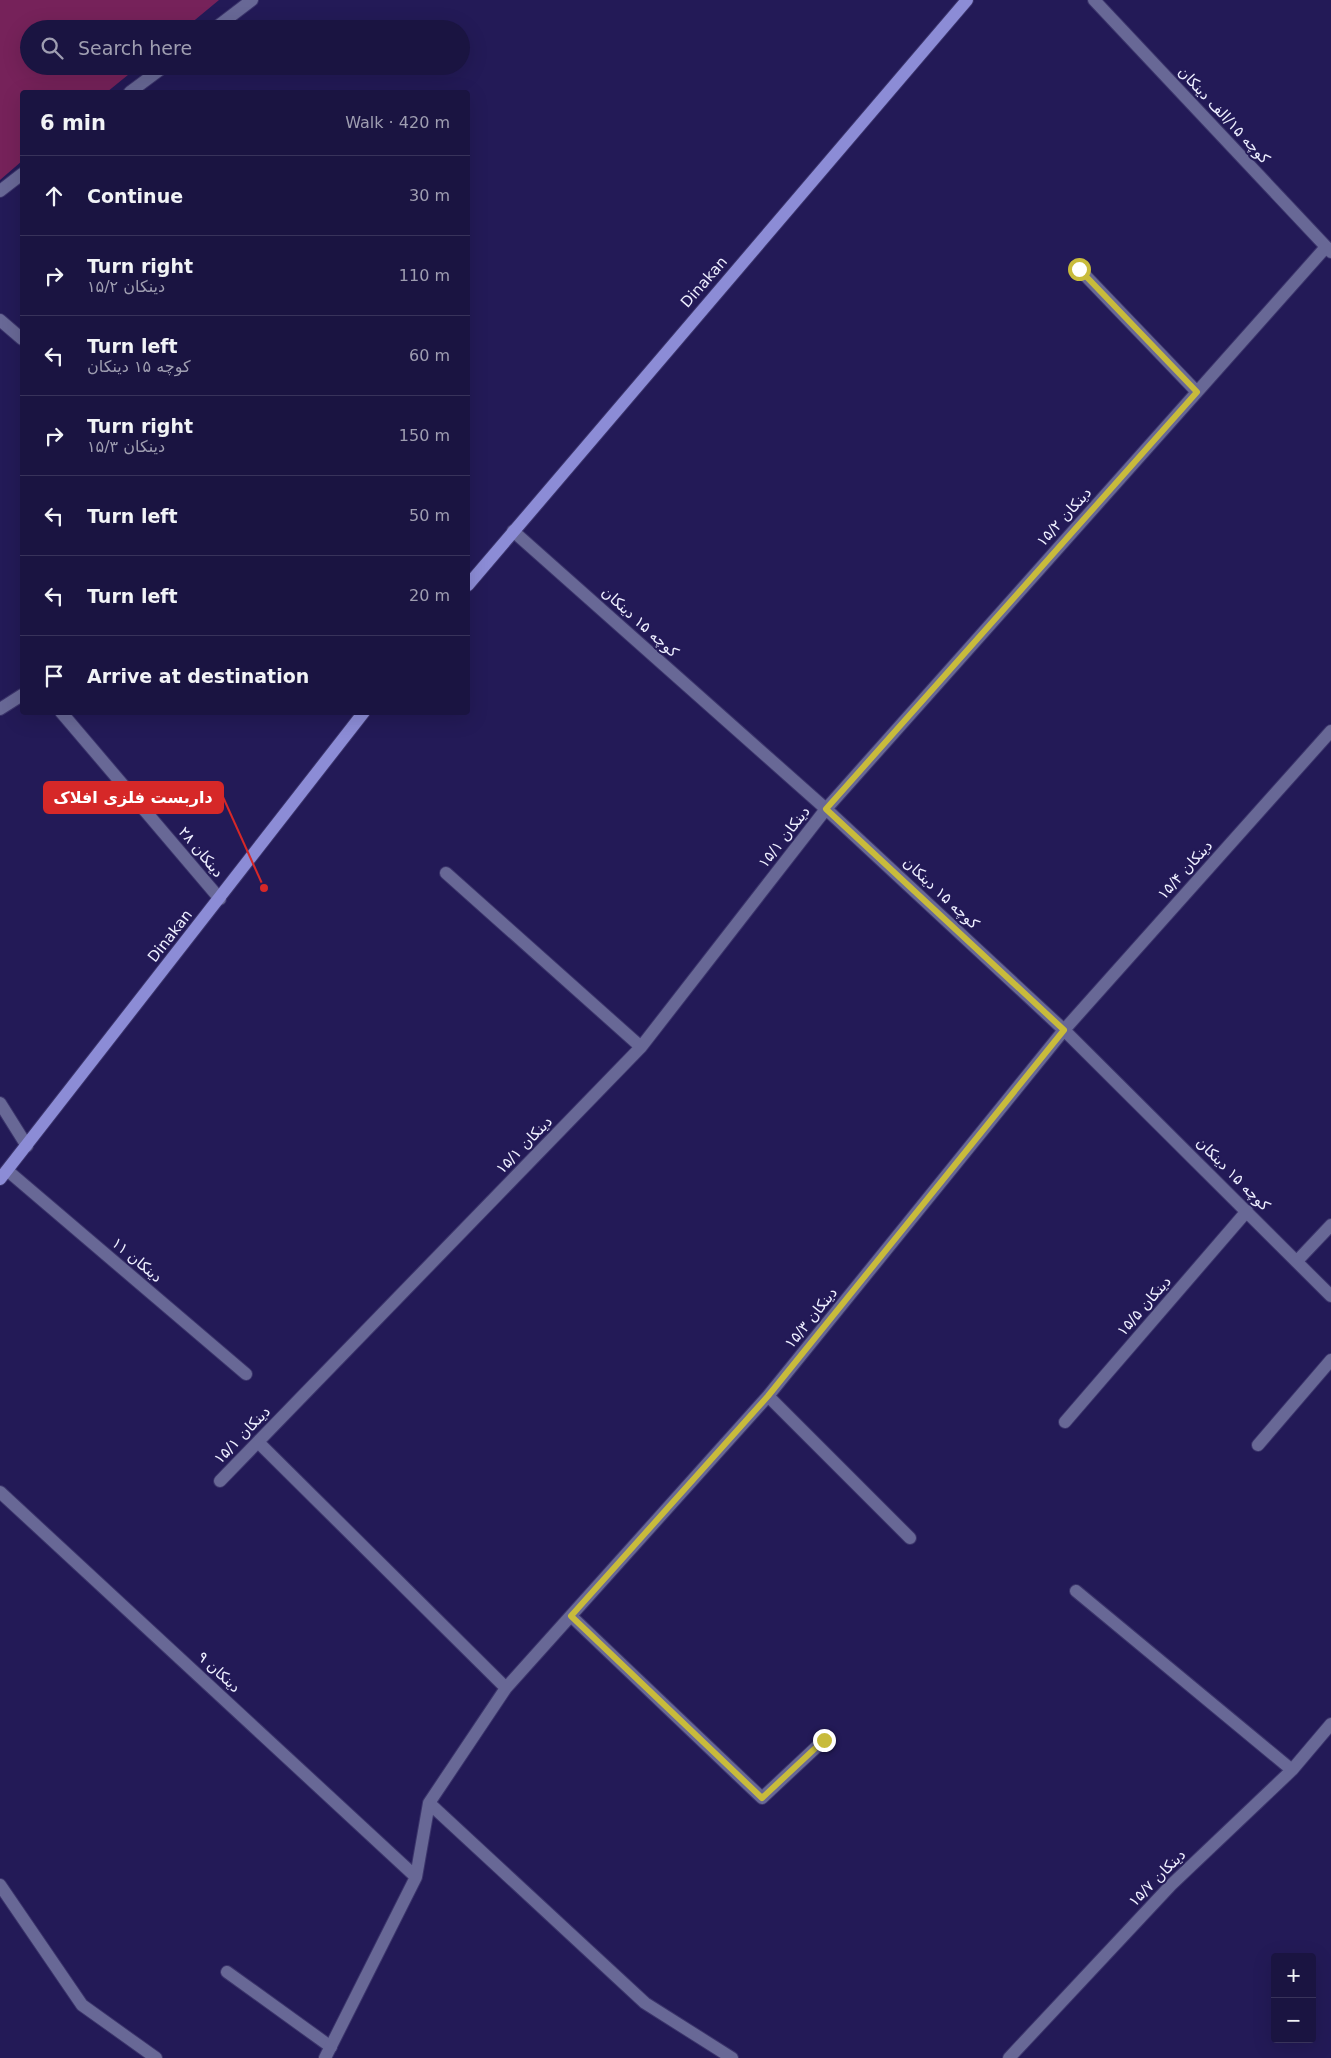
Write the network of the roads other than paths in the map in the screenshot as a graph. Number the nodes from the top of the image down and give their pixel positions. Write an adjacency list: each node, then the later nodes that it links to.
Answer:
1 (252, 0): 4 (street)
2 (967, 0): 14 (main road, Dinakan)
3 (1094, 0): 9 (street, کوچه ۱۵/الف دینکان)
4 (226, 20)
5 (153, 75): 6 (street)
6 (133, 90)
7 (20, 175): 8 (street)
8 (0, 190)
9 (1329, 249): 13 (street, ۱۵/۲ دینکان)
10 (1079, 269): 13 (street)
11 (0, 320): 12 (street)
12 (20, 337)
13 (1197, 392): 21 (street, ۱۵/۲ دینکان)
14 (513, 531): 15 (main road, Dinakan); 21 (street, کوچه ۱۵ دینکان)
15 (470, 584)
16 (20, 696): 17 (street)
17 (0, 709)
18 (64, 715): 23 (street, ۲۸ دینکان)
19 (362, 715): 23 (main road, Dinakan)
20 (1331, 731): 24 (street, ۱۵/۴ دینکان)
21 (826, 809): 24 (street, کوچه ۱۵ دینکان); 25 (street, ۱۵/۱ دینکان)
22 (446, 873): 25 (street)
23 (220, 898): 27 (main road, Dinakan)
24 (1064, 1030): 29 (street, کوچه ۱۵ دینکان); 35 (street, ۱۵/۳ دینکان)
25 (642, 1047): 37 (street, ۱۵/۱ دینکان)
26 (0, 1103): 27 (street)
27 (27, 1146): 28 (main road, Dinakan)
28 (4, 1175): 34 (street, ۱۱ دینکان)
29 (1247, 1211): 31 (street, کوچه ۱۵ دینکان); 36 (street, ۱۵/۵ دینکان)
30 (1331, 1225): 31 (street)
31 (1298, 1261): 32 (street, کوچه ۱۵ دینکان)
32 (1331, 1296)
33 (1331, 1360): 38 (street)
34 (246, 1374)
35 (768, 1396): 41 (street); 43 (street, ۱۵/۳ دینکان)
36 (1065, 1422)
37 (258, 1442): 39 (street, ۱۵/۱ دینکان); 44 (street)
38 (1258, 1445)
39 (220, 1481)
40 (0, 1492): 49 (street, ۹ دینکان)
41 (910, 1538)
42 (1076, 1591): 47 (street)
43 (571, 1616): 44 (street, ۱۵/۳ دینکان); 46 (street)
44 (506, 1688): 48 (street, ۱۵/۳ دینکان)
45 (1331, 1724): 47 (street, ۱۵/۷ دینکان)
46 (824, 1740)
47 (1292, 1770): 55 (street, ۱۵/۷ دینکان)
48 (429, 1803): 49 (street); 54 (street)
49 (416, 1877): 52 (street)
50 (0, 1885): 53 (street)
51 (227, 1972): 52 (street)
52 (328, 2053)
53 (156, 2058)
54 (732, 2058)
55 (1009, 2058)

